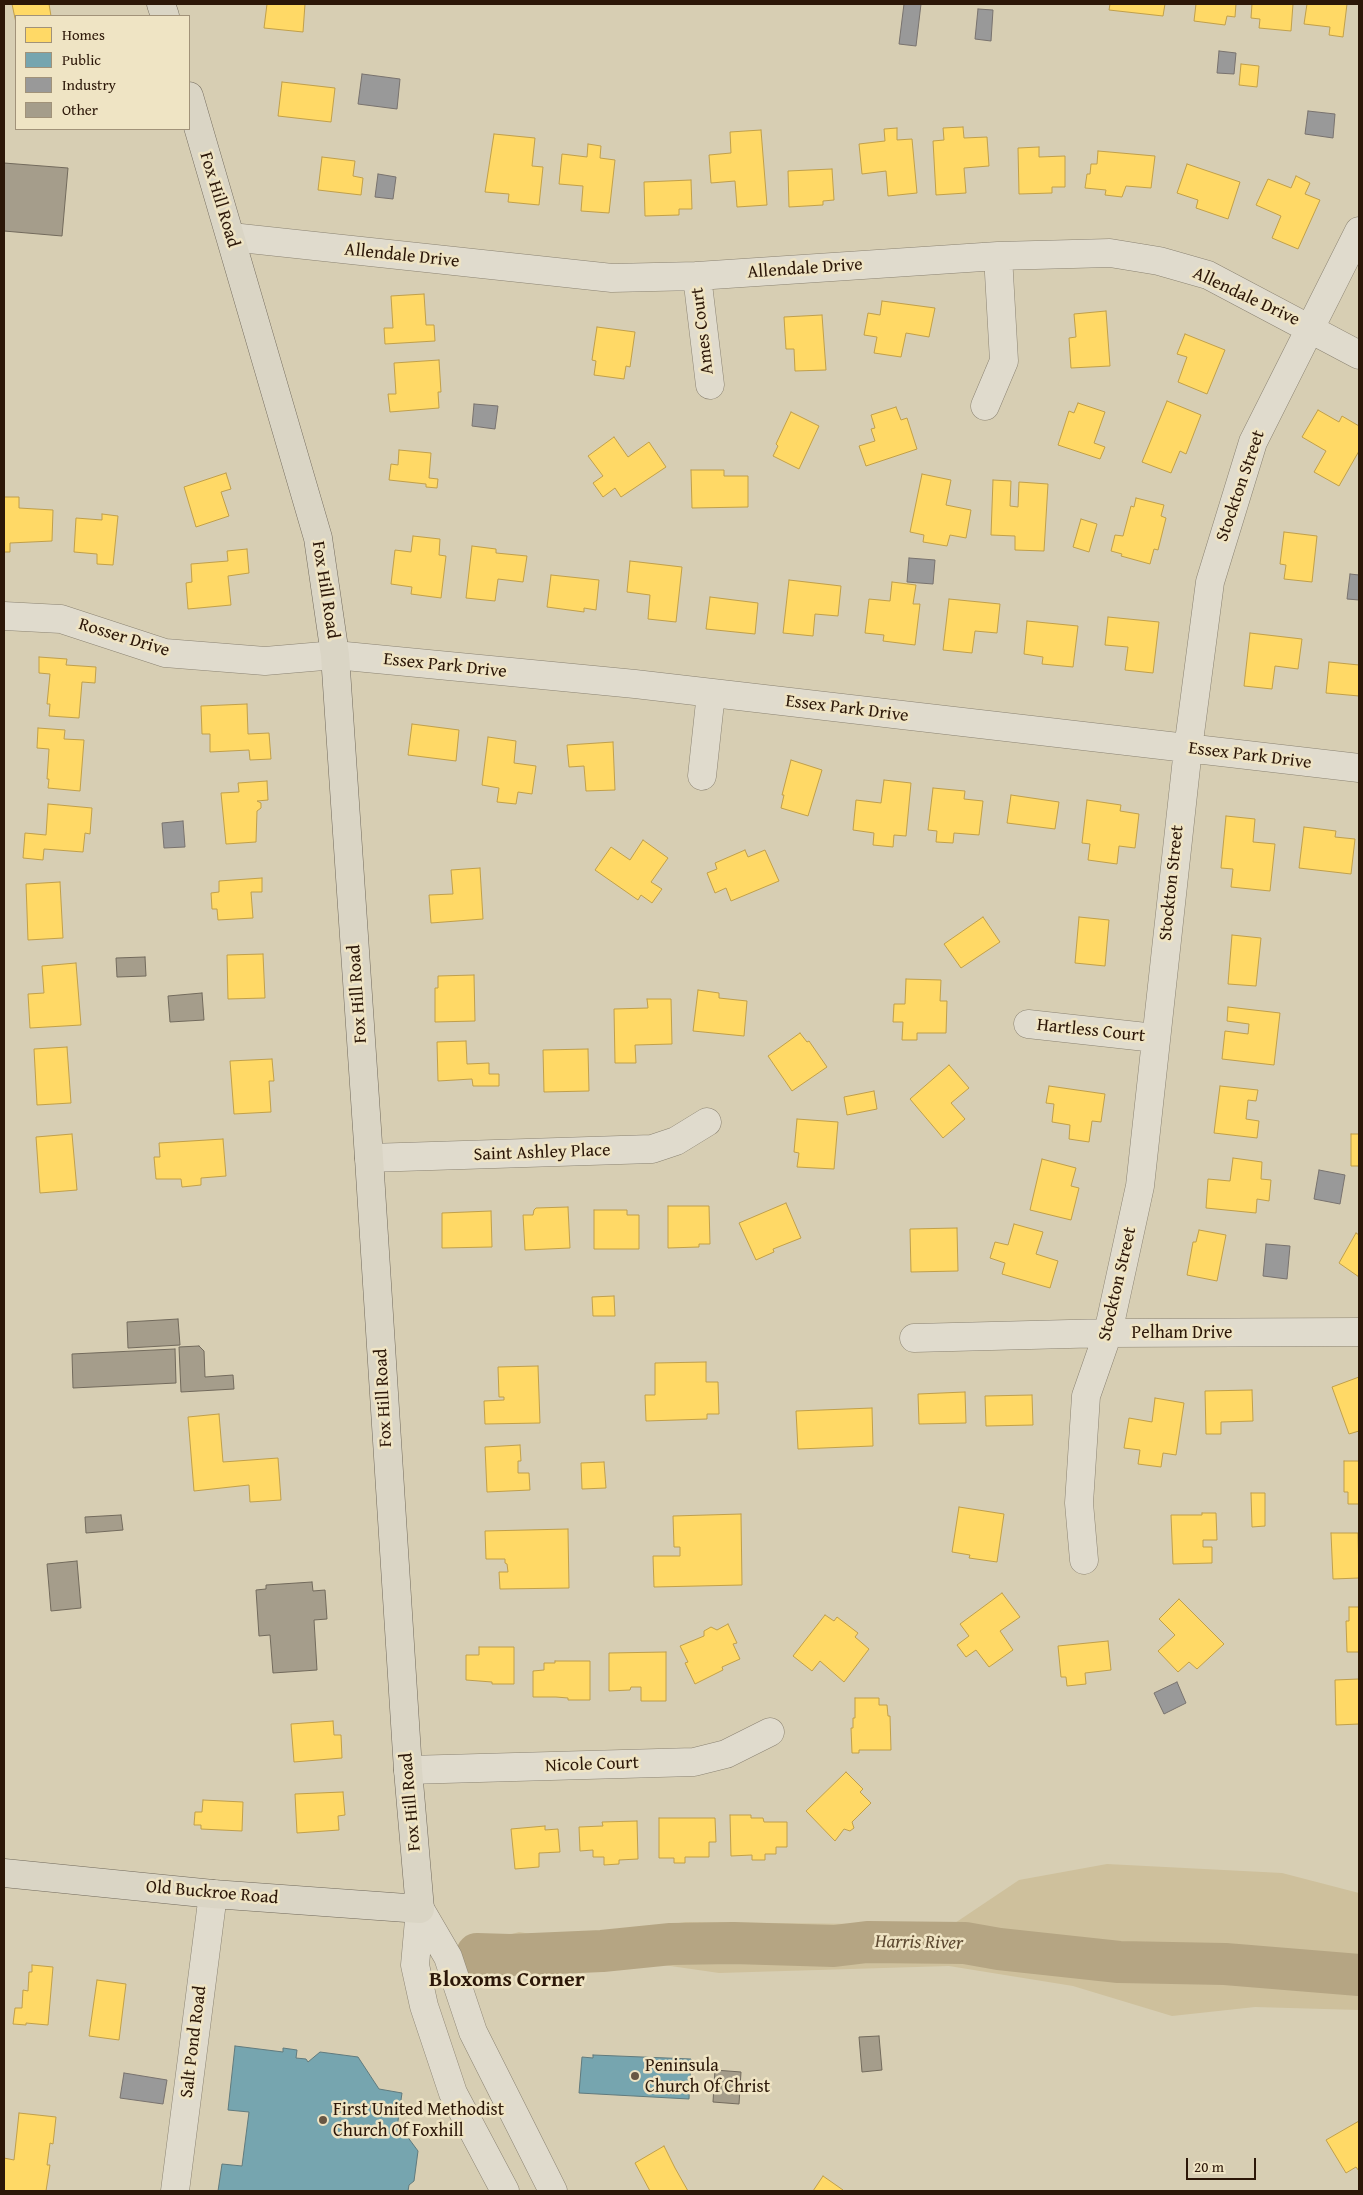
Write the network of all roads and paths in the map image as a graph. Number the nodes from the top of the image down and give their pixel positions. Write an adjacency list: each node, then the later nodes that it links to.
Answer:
1 (190, 99): 3 (main road, Fox Hill Road)
2 (1359, 231): 6 (street, Stockton Street)
3 (231, 237): 5 (street, Allendale Drive); 11 (main road, Fox Hill Road)
4 (998, 256): 5 (street, Allendale Drive); 6 (street, Allendale Drive); 9 (street)
5 (697, 276): 8 (street, Ames Court)
6 (1310, 328): 7 (street, Allendale Drive); 13 (street, Stockton Street)
7 (1359, 355)
8 (710, 385)
9 (984, 406)
10 (4, 616): 11 (street, Rosser Drive)
11 (335, 655): 12 (street, Essex Park Drive); 19 (main road, Fox Hill Road)
12 (711, 693): 13 (street, Essex Park Drive); 15 (street)
13 (1188, 749): 14 (street, Essex Park Drive); 17 (street, Stockton Street)
14 (1359, 768)
15 (702, 776)
16 (1028, 1024): 17 (street, Hartless Court)
17 (1155, 1038): 21 (street, Stockton Street)
18 (707, 1122): 19 (street, Saint Ashley Place)
19 (369, 1158): 25 (main road, Fox Hill Road)
20 (1359, 1332): 21 (street, Pelham Drive)
21 (1108, 1333): 22 (street, Pelham Drive); 23 (street, Stockton Street)
22 (914, 1338)
23 (1084, 1560)
24 (770, 1732): 25 (street, Nicole Court)
25 (408, 1770): 28 (main road, Fox Hill Road)
26 (4, 1873): 27 (main road, Old Buckroe Road)
27 (213, 1894): 28 (main road, Old Buckroe Road); 29 (street, Salt Pond Road)
28 (420, 1909): 30 (street); 31 (street)
29 (175, 2191)
30 (505, 2191)
31 (554, 2191)

